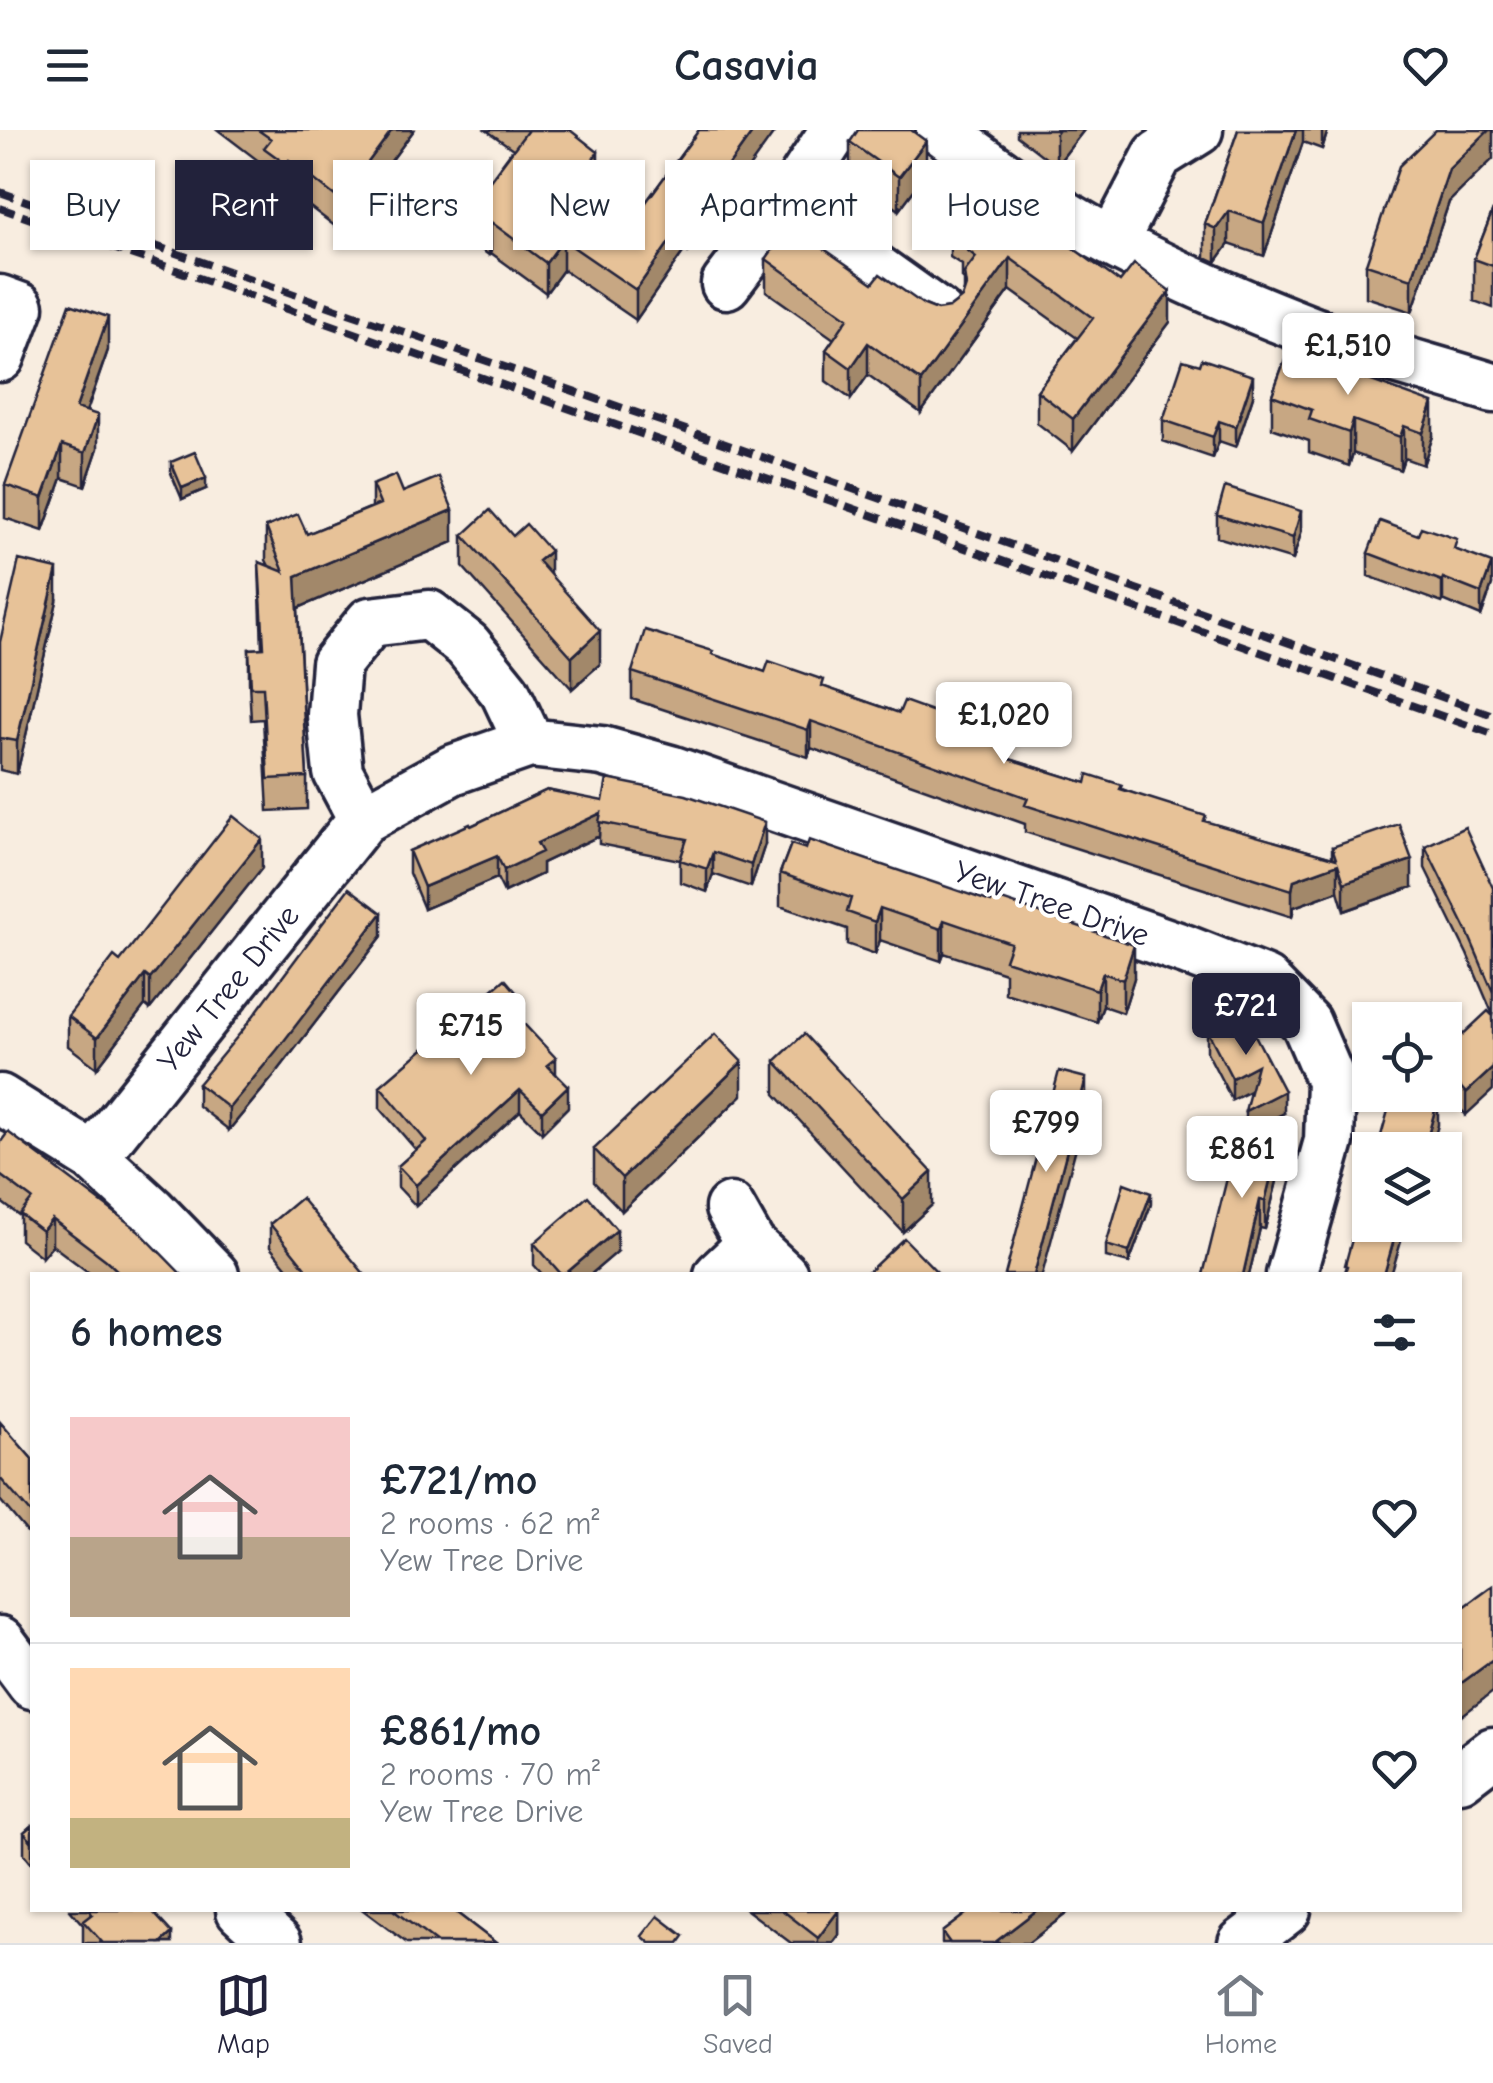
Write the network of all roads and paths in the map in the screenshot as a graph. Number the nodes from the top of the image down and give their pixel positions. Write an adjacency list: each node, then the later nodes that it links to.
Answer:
1 (834, 130): 5 (street)
2 (942, 130): 6 (street)
3 (1198, 130): 4 (street)
4 (1153, 142): 6 (street)
5 (815, 160)
6 (1113, 242): 13 (street)
7 (752, 250): 9 (street)
8 (849, 250): 11 (street)
9 (726, 284)
10 (0, 300): 12 (street)
11 (939, 314)
12 (0, 357)
13 (1493, 388)
14 (529, 743): 15 (street, Yew Tree Drive); 15 (street); 19 (street, Yew Tree Drive)
15 (363, 819): 17 (street, Yew Tree Drive)
16 (0, 1099): 17 (street)
17 (93, 1157): 18 (street)
18 (211, 1272)
19 (1291, 1272)
20 (0, 1642): 21 (street)
21 (30, 1681)
22 (1493, 1752): 23 (street)
23 (1462, 1775)
24 (243, 1912): 26 (street)
25 (1283, 1912): 27 (street)
26 (277, 1943)
27 (1244, 1943)

